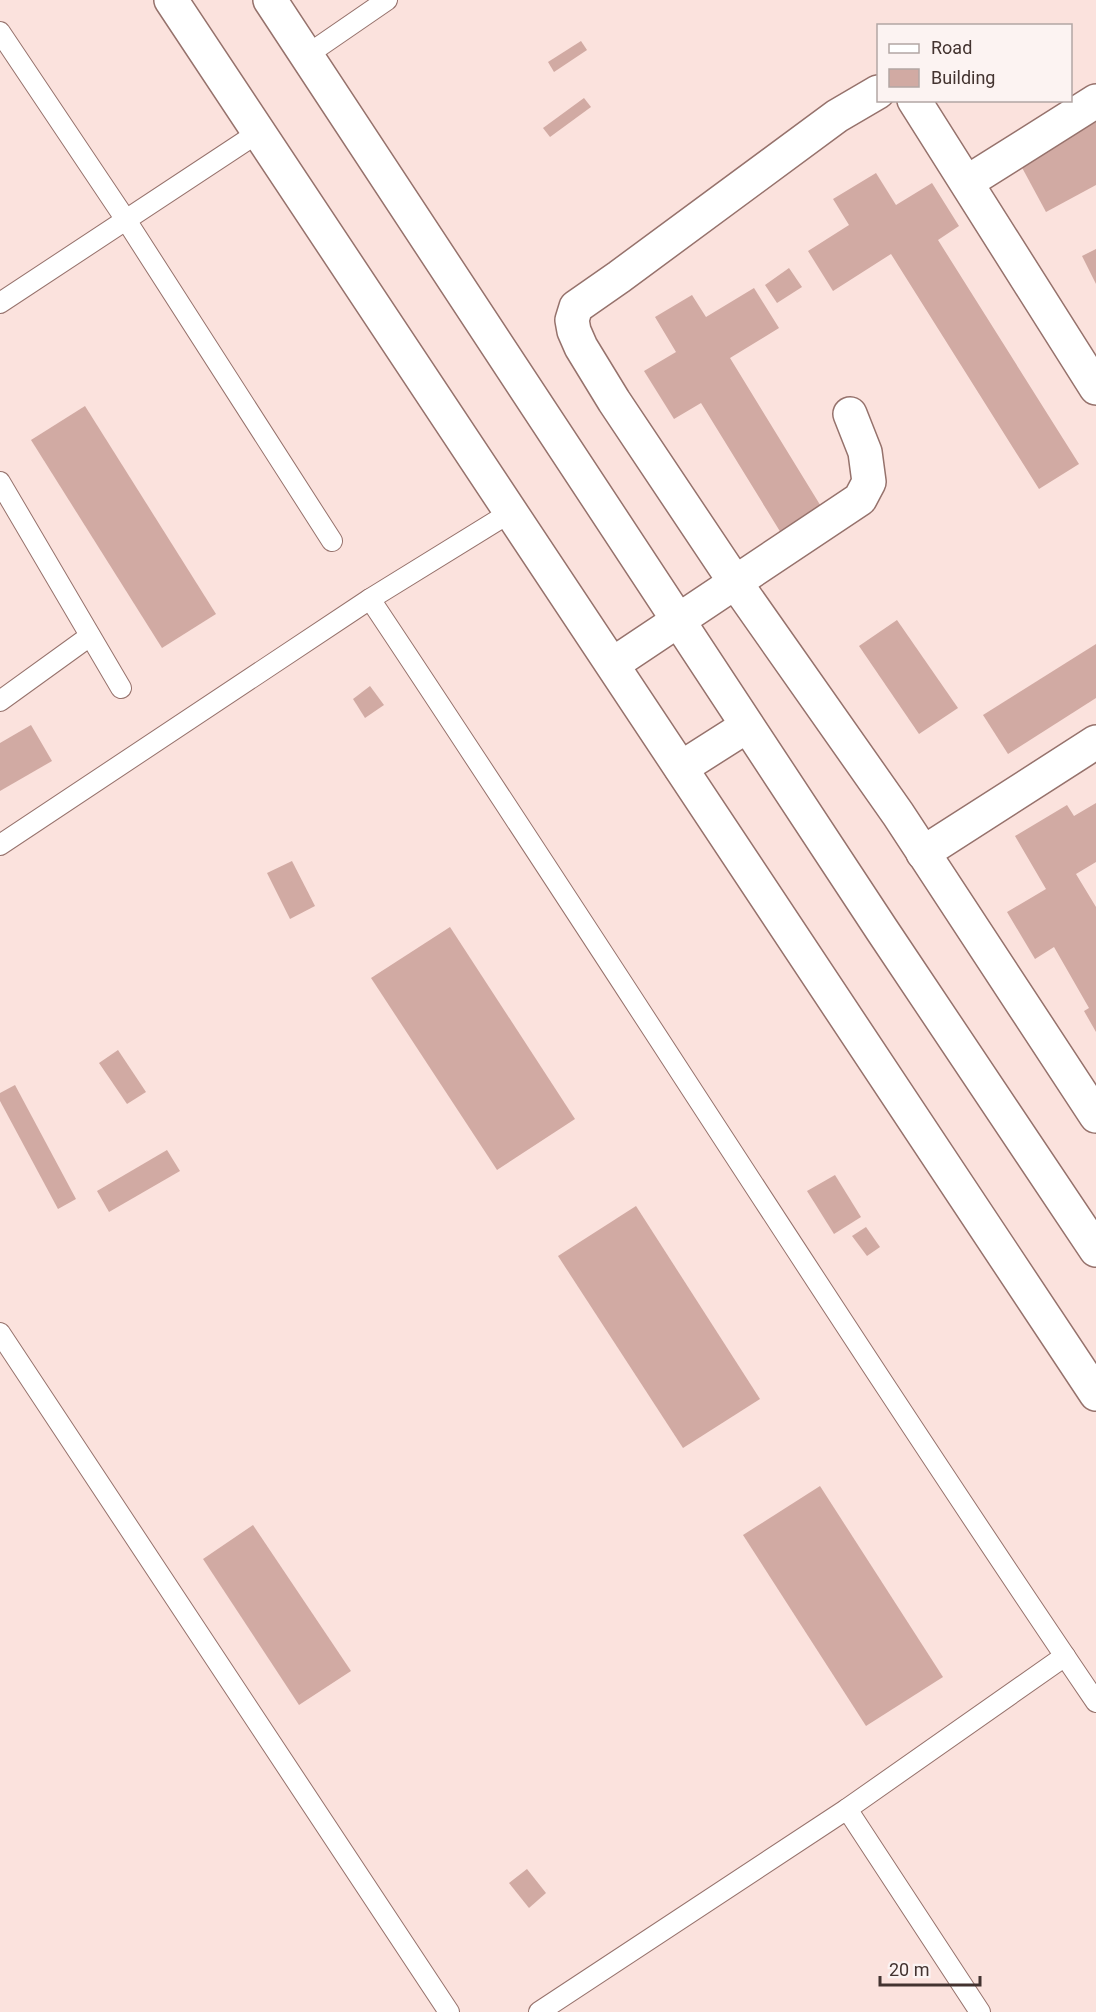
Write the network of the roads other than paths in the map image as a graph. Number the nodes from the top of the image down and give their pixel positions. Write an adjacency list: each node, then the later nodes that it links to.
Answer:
1 (171, 0): 9 (street)
2 (270, 0): 5 (street)
3 (387, 0): 5 (lane)
4 (0, 32): 11 (lane)
5 (307, 55): 20 (street)
6 (877, 93): 18 (street)
7 (1096, 101): 10 (street)
8 (915, 102): 13 (street)
9 (259, 132): 11 (lane); 16 (street)
10 (977, 176)
11 (126, 220): 12 (lane); 17 (lane)
12 (0, 303)
13 (1095, 385)
14 (850, 414): 18 (street)
15 (0, 482): 21 (lane)
16 (511, 512): 19 (lane); 22 (street)
17 (332, 541)
18 (735, 582): 20 (street); 29 (street)
19 (370, 599): 28 (lane); 34 (lane)
20 (678, 622): 22 (street); 25 (street)
21 (90, 636): 23 (lane); 24 (lane)
22 (613, 664): 27 (street)
23 (121, 688)
24 (0, 701)
25 (747, 726): 27 (street); 31 (street)
26 (1096, 742): 29 (street)
27 (681, 768): 33 (street)
28 (0, 845)
29 (923, 853): 30 (street)
30 (1096, 1116)
31 (1096, 1250)
32 (0, 1333): 37 (lane)
33 (1096, 1394)
34 (1065, 1656): 35 (lane); 36 (lane)
35 (1096, 1702)
36 (847, 1809): 38 (lane); 39 (lane)
37 (449, 2012)
38 (539, 2012)
39 (980, 2012)

